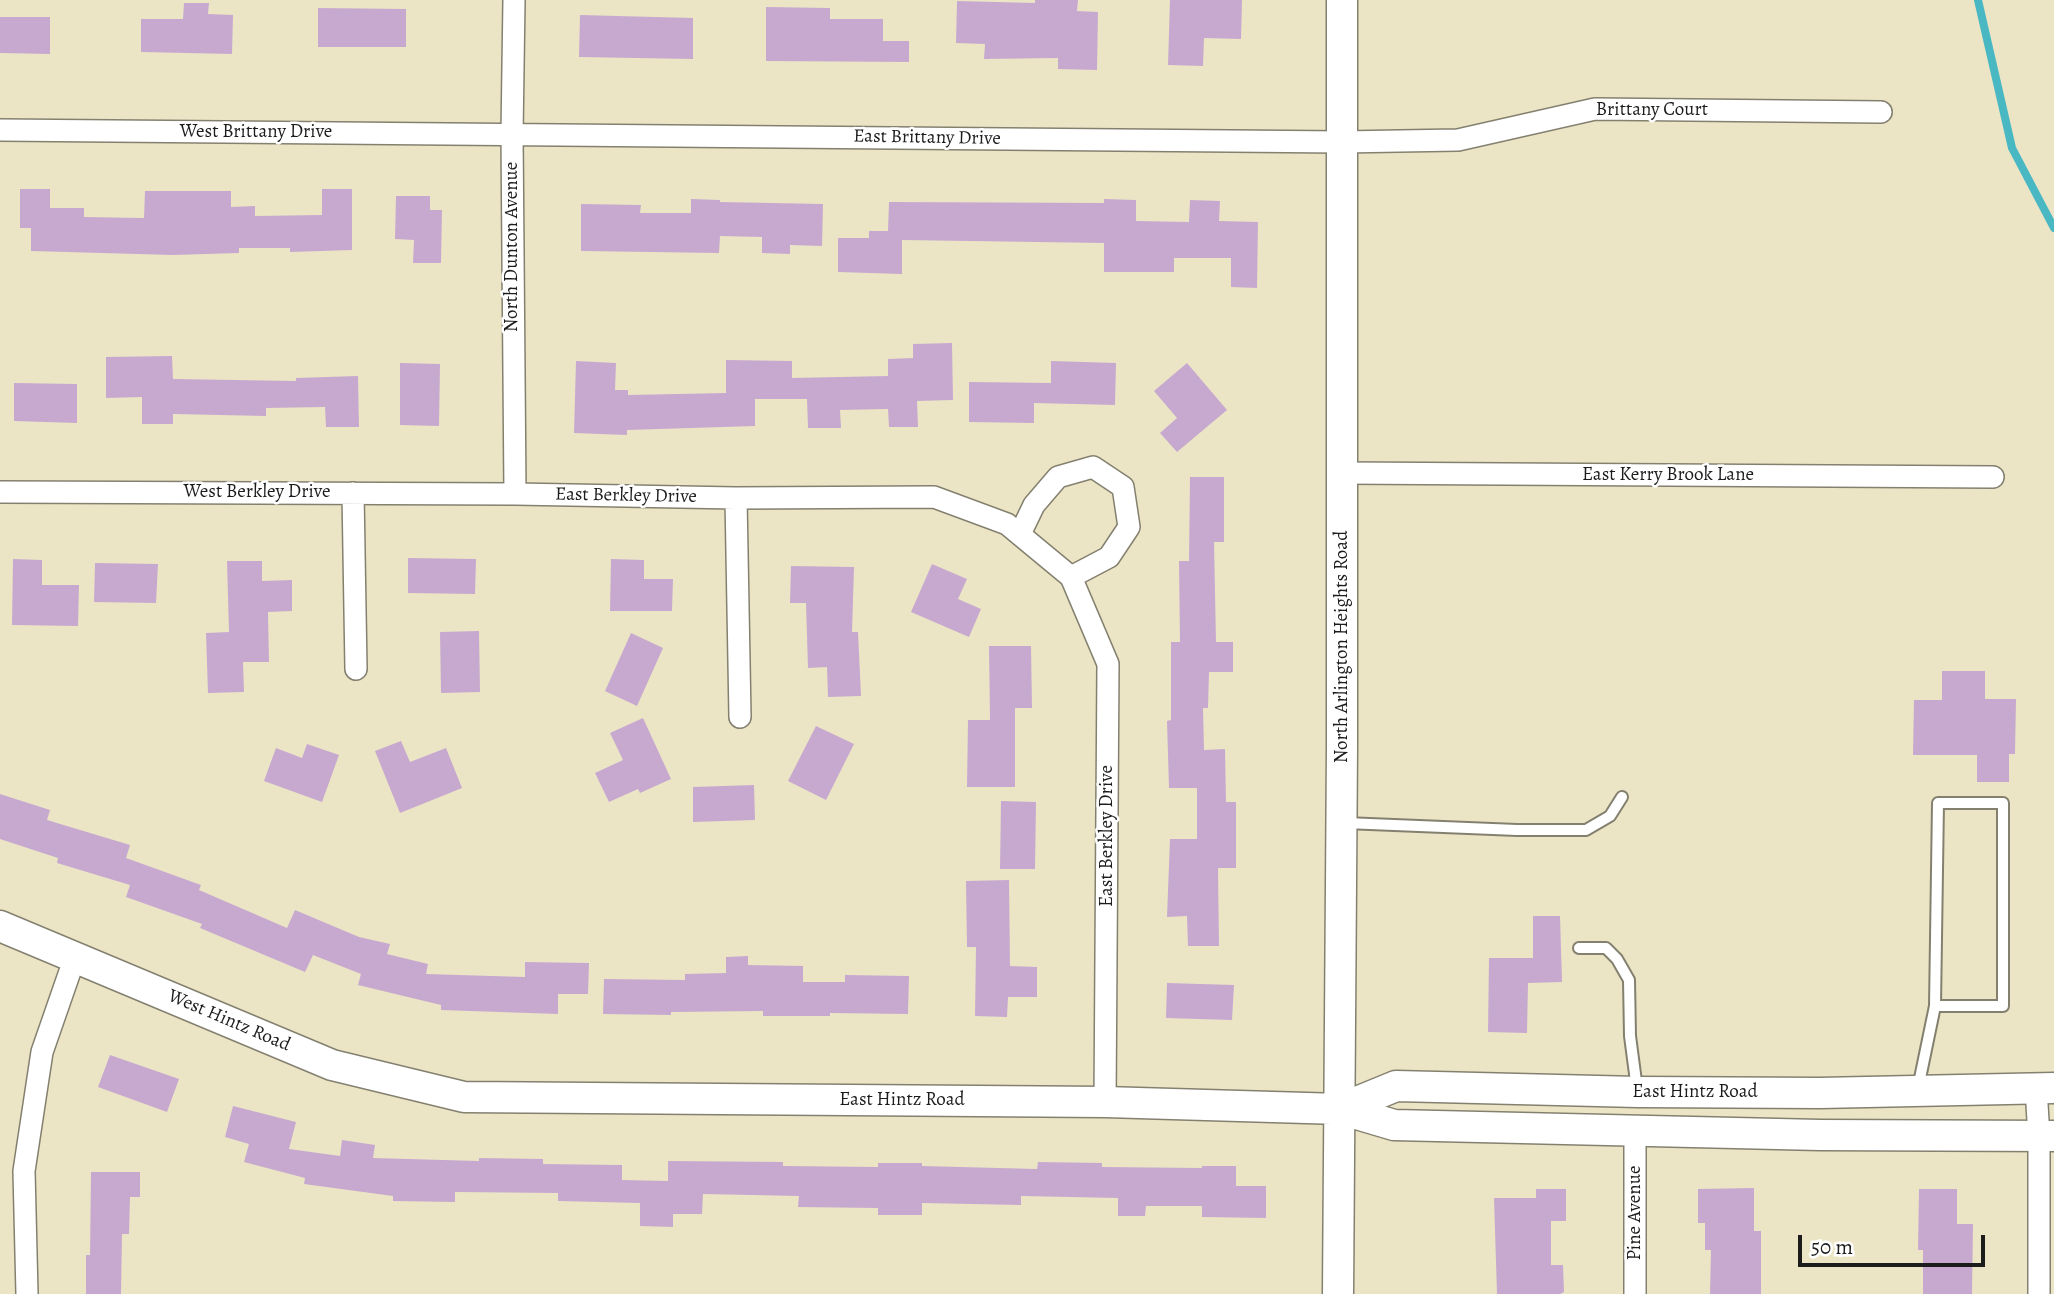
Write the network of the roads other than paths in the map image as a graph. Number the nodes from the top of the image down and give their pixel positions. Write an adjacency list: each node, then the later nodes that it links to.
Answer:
1 (514, 0): 5 (street, North Dunton Avenue)
2 (1342, 0): 6 (main road, North Arlington Heights Road)
3 (1881, 112): 6 (street, Brittany Court)
4 (0, 131): 5 (street, West Brittany Drive)
5 (512, 134): 6 (street, East Brittany Drive); 11 (street, North Dunton Avenue)
6 (1342, 142): 7 (main road, North Arlington Heights Road)
7 (1342, 473): 8 (street, East Kerry Brook Lane); 18 (main road, North Arlington Heights Road)
8 (1993, 477)
9 (0, 492): 10 (street, West Berkley Drive)
10 (353, 493): 11 (street, West Berkley Drive); 15 (street)
11 (515, 494): 12 (street, East Berkley Drive)
12 (736, 498): 13 (street, East Berkley Drive); 16 (street)
13 (1020, 534): 14 (street, East Berkley Drive); 14 (street)
14 (1071, 577): 27 (street, East Berkley Drive)
15 (356, 669)
16 (740, 717)
17 (1622, 797): 18 (lane)
18 (1342, 823): 28 (main road, North Arlington Heights Road)
19 (0, 926): 21 (main road, West Hintz Road)
20 (1579, 948): 25 (lane)
21 (75, 957): 26 (main road, West Hintz Road); 31 (street)
22 (1935, 1006): 22 (lane); 24 (lane)
23 (2045, 1088): 24 (main road, East Hintz Road); 30 (street)
24 (1918, 1091): 25 (main road, East Hintz Road)
25 (1637, 1092): 28 (main road, East Hintz Road)
26 (464, 1097): 27 (main road, East Hintz Road)
27 (1105, 1102): 28 (main road, East Hintz Road)
28 (1340, 1109): 29 (main road, East Hintz Road); 32 (main road, North Arlington Heights Road)
29 (1635, 1131): 30 (main road, East Hintz Road); 33 (street, Pine Avenue)
30 (2047, 1137): 34 (street)
31 (27, 1294)
32 (1338, 1294)
33 (1635, 1294)
34 (2039, 1294)

